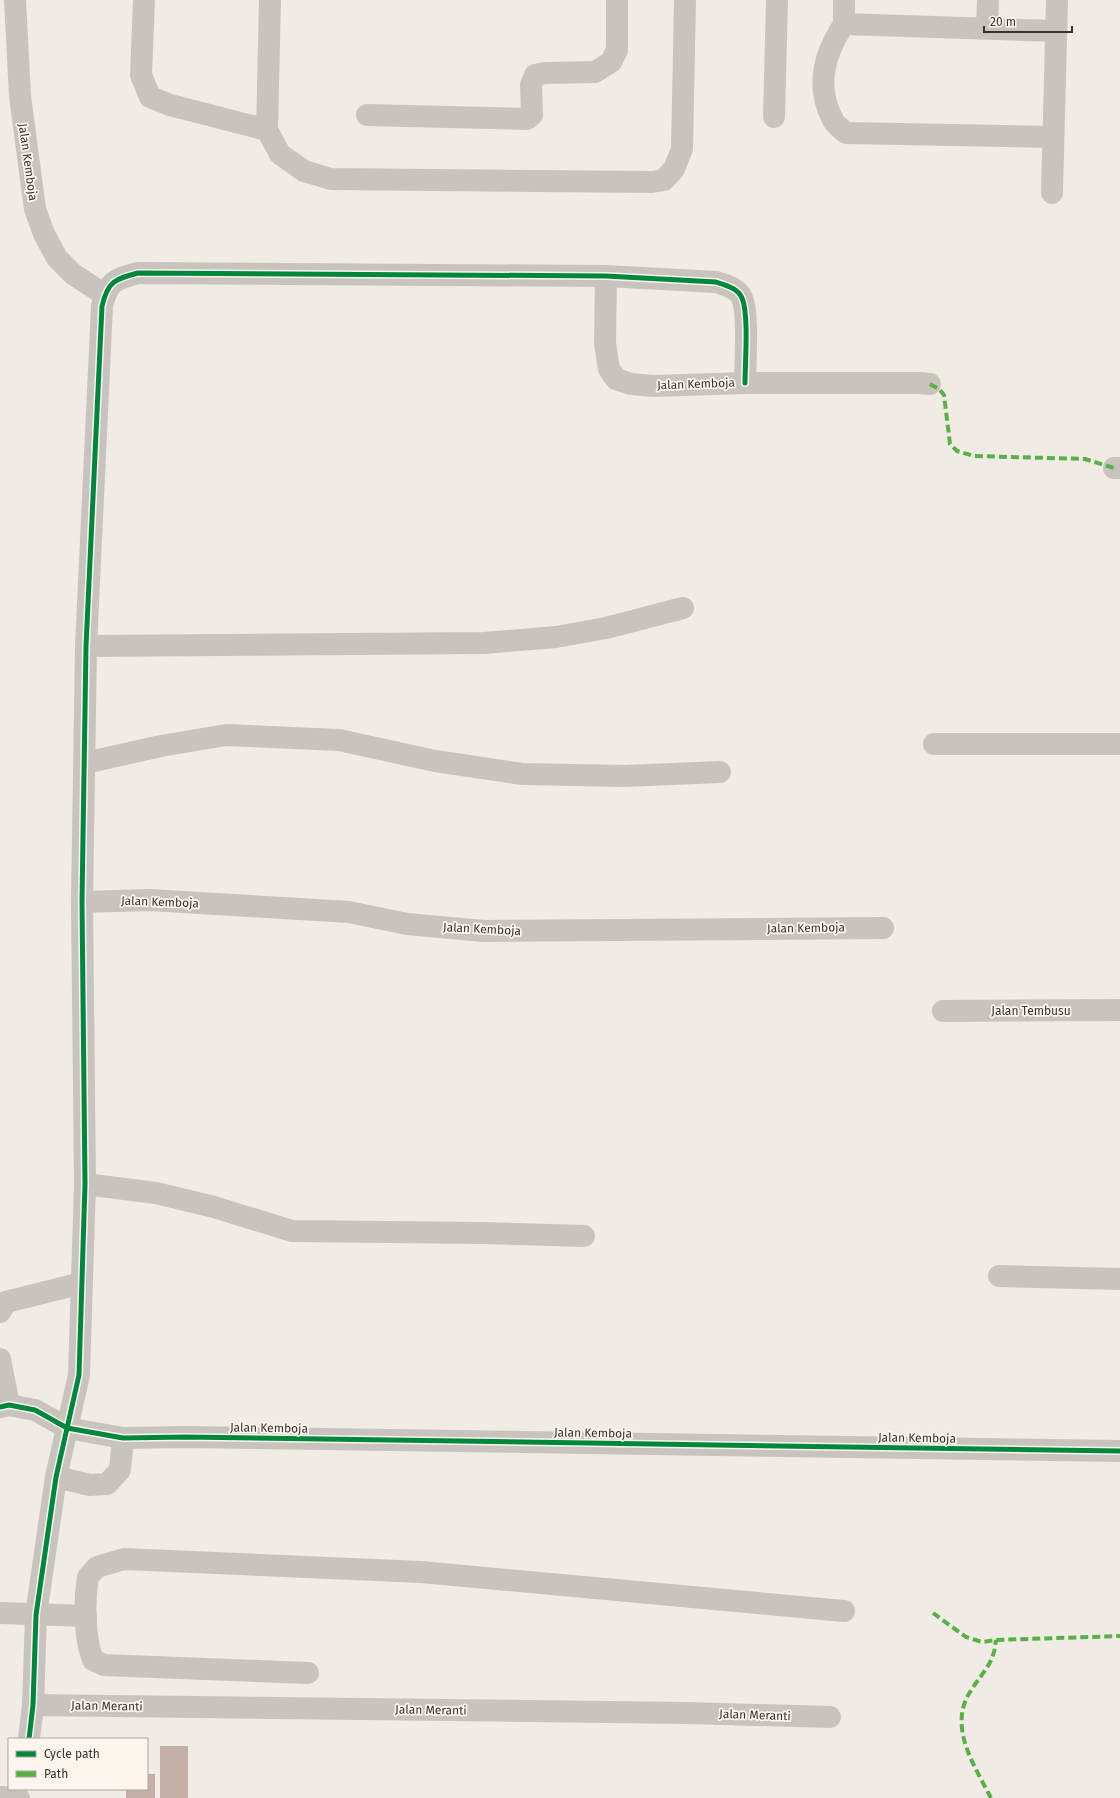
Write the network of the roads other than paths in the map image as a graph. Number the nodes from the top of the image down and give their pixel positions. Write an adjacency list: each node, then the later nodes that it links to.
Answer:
1 (15, 0): 19 (street, Jalan Kemboja)
2 (144, 0): 15 (street)
3 (270, 0): 15 (street)
4 (617, 0): 13 (street)
5 (685, 0): 15 (street)
6 (777, 0): 14 (street)
7 (844, 0): 10 (street)
8 (988, 0): 11 (street)
9 (1057, 0): 12 (street)
10 (844, 24): 11 (street); 16 (street)
11 (987, 28): 12 (street)
12 (1056, 30): 16 (street)
13 (367, 115)
14 (774, 117)
15 (267, 130)
16 (1054, 137): 17 (street)
17 (1052, 193)
18 (606, 276): 19 (street); 20 (street); 20 (street, Jalan Kemboja)
19 (105, 295): 23 (street)
20 (745, 382): 21 (street, Jalan Kemboja)
21 (930, 384)
22 (682, 608): 23 (street)
23 (86, 646): 26 (street)
24 (934, 744): 25 (street)
25 (1120, 744)
26 (84, 763): 27 (street); 28 (street)
27 (720, 772)
28 (82, 902): 29 (street, Jalan Kemboja); 32 (street)
29 (883, 928)
30 (1120, 1010): 31 (street, Jalan Tembusu)
31 (943, 1011)
32 (86, 1184): 33 (street); 36 (street)
33 (584, 1236)
34 (999, 1276): 35 (street)
35 (1120, 1279)
36 (82, 1283): 37 (street); 40 (street)
37 (0, 1312)
38 (0, 1359): 39 (street)
39 (4, 1406): 40 (street, Jalan Kemboja)
40 (67, 1428): 41 (street, Jalan Kemboja); 43 (street)
41 (124, 1438): 42 (street, Jalan Kemboja); 43 (street)
42 (1120, 1451)
43 (56, 1477): 46 (street)
44 (844, 1611): 47 (street)
45 (0, 1613): 46 (street)
46 (36, 1615): 47 (street); 49 (street)
47 (86, 1616): 48 (street)
48 (308, 1673)
49 (32, 1705): 50 (street, Jalan Meranti); 51 (street)
50 (830, 1717)
51 (29, 1738)
52 (0, 1796): 53 (street)
53 (19, 1798)

